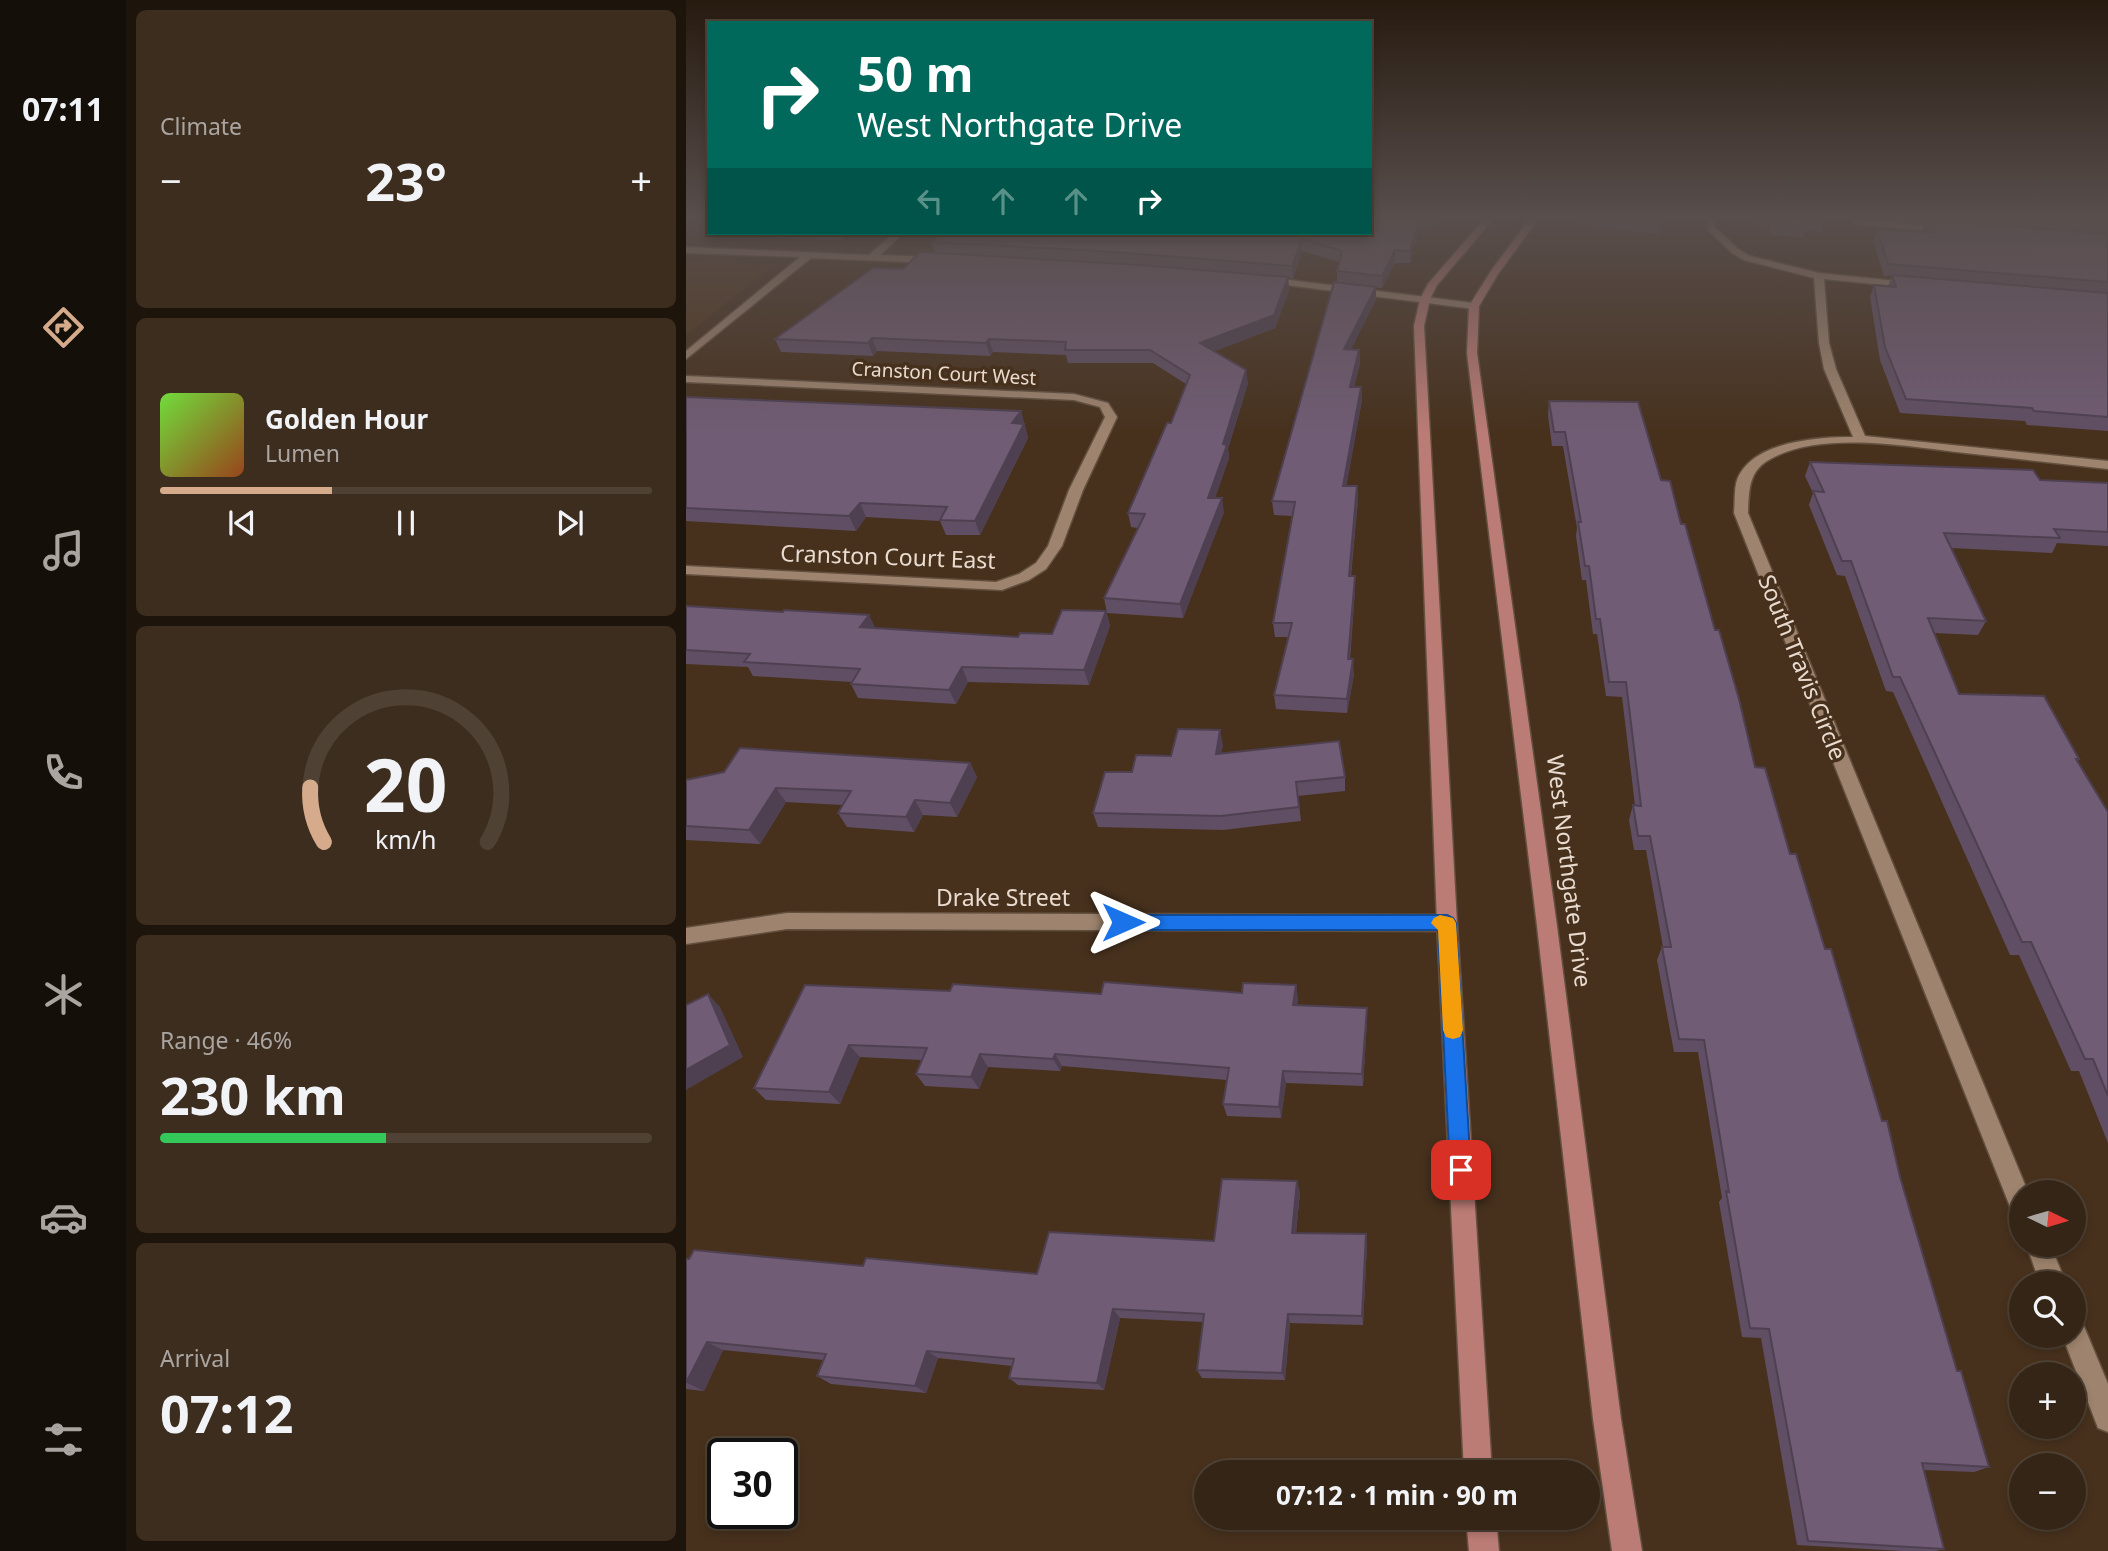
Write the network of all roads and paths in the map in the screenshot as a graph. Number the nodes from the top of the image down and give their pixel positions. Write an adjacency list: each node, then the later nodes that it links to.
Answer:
1 (767, 289): 8 (street)
2 (1343, 289): 6 (street)
3 (1431, 289): 6 (main road)
4 (1484, 289): 7 (main road, West Northgate Drive)
5 (1820, 289): 10 (street)
6 (1424, 299): 7 (street); 14 (main road)
7 (1474, 306): 22 (main road, West Northgate Drive)
8 (686, 356)
9 (686, 379): 12 (street, Cranston Court West)
10 (1860, 439): 11 (street, South Travis Circle); 16 (street, South Travis Circle)
11 (2108, 465)
12 (1076, 490): 13 (street, Cranston Court East)
13 (686, 570)
14 (1447, 923): 15 (street, Drake Street); 19 (main road)
15 (686, 936)
16 (2011, 1180)
17 (2080, 1348): 18 (street)
18 (2108, 1418)
19 (1477, 1460)
20 (1482, 1530): 21 (main road)
21 (1484, 1551)
22 (1627, 1551)

